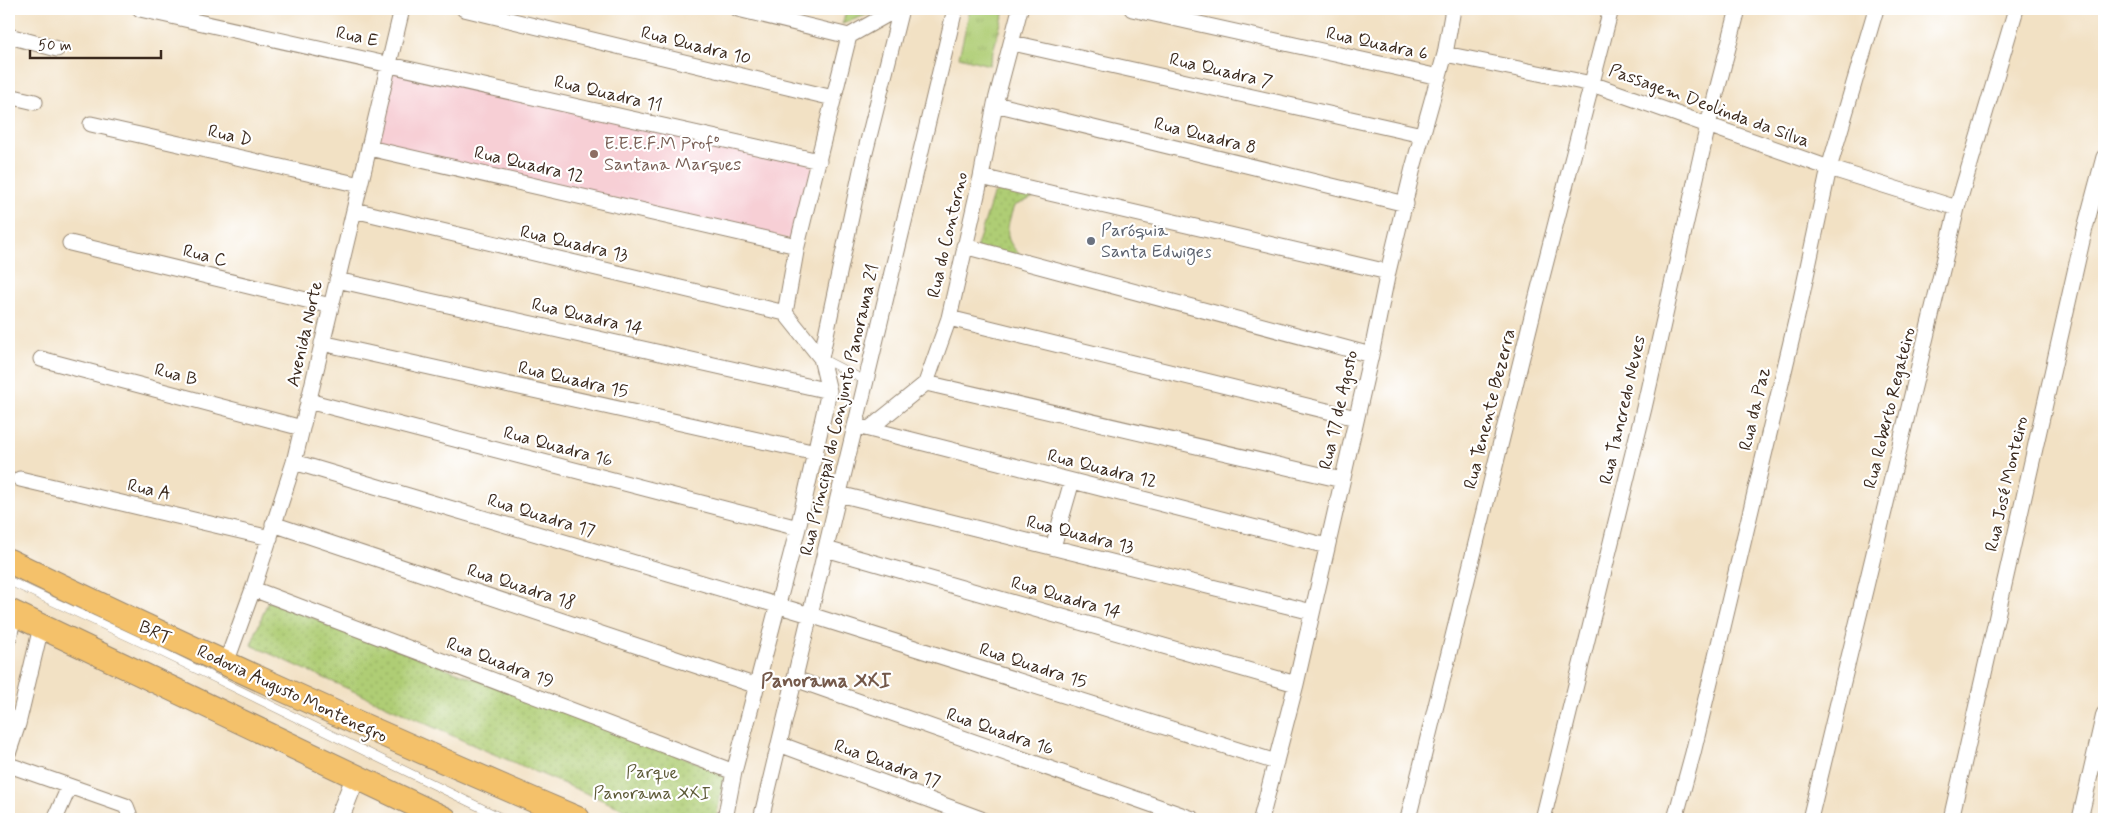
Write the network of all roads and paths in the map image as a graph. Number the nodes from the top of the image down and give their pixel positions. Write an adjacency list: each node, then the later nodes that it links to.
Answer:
1 (140, 9): 20 (street, Rua E)
2 (402, 9): 20 (street, Avenida Norte)
3 (464, 9): 24 (street, Rua Quadra 10)
4 (738, 9): 16 (street)
5 (897, 9): 16 (street)
6 (901, 9): 49 (street, Rua Principal do Conjunto Panorama 21)
7 (955, 9): 51 (street, Rua Principal do Conjunto Panorama 21)
8 (1020, 9): 17 (street, Rua do Contorno)
9 (1132, 9): 21 (street, Rua Quadra 6)
10 (1451, 9): 19 (street, Rua 17 de Agosto)
11 (1611, 9): 22 (street, Rua Tenente Bezerra)
12 (1738, 9): 28 (street, Rua Tancredo Neves)
13 (1876, 9): 33 (street, Rua da Paz)
14 (2016, 9): 37 (street, Rua Roberto Regateiro)
15 (9, 36): 18 (street)
16 (849, 36): 24 (street)
17 (1012, 43): 26 (street, Rua do Contorno); 29 (street, Rua Quadra 7)
18 (57, 49)
19 (1445, 54): 21 (street, Rua 17 de Agosto); 22 (street, Passagem Deolinda da Silva)
20 (389, 63): 30 (street, Avenida Norte); 32 (street, Rua Quadra 11)
21 (1439, 77): 29 (street, Rua 17 de Agosto)
22 (1592, 84): 28 (street, Passagem Deolinda da Silva); 101 (street, Rua Tenente Bezerra)
23 (9, 96): 25 (street)
24 (833, 98): 32 (street)
25 (35, 102)
26 (995, 104): 34 (street, Rua do Contorno); 36 (street, Rua Quadra 8)
27 (91, 124): 35 (street, Rua D)
28 (1708, 125): 33 (street, Passagem Deolinda da Silva); 102 (street, Rua Tancredo Neves)
29 (1422, 135): 36 (street, Rua 17 de Agosto)
30 (369, 148): 35 (street, Avenida Norte); 40 (street, Rua Quadra 12)
31 (2104, 157): 105 (street, Rua José Monteiro)
32 (819, 161): 40 (street)
33 (1829, 168): 37 (street, Passagem Deolinda da Silva); 103 (street, Rua da Paz)
34 (981, 176): 41 (street, Rua do Contorno); 42 (street)
35 (360, 185): 38 (street, Avenida Norte)
36 (1406, 204): 42 (street, Rua 17 de Agosto)
37 (1958, 208): 104 (street, Rua Roberto Regateiro)
38 (354, 210): 43 (street, Avenida Norte); 45 (street, Rua Quadra 13)
39 (70, 243): 44 (street, Rua C)
40 (797, 246): 45 (street)
41 (964, 246): 46 (street, Rua do Contorno); 48 (street)
42 (1388, 272): 48 (street, Rua 17 de Agosto)
43 (337, 280): 44 (street, Avenida Norte); 53 (street, Rua Quadra 14)
44 (331, 306): 47 (street, Avenida Norte)
45 (785, 313): 49 (street)
46 (949, 318): 52 (street, Rua do Contorno); 55 (street)
47 (322, 343): 54 (street, Avenida Norte); 58 (street, Rua Quadra 15)
48 (1371, 355): 55 (street, Rua 17 de Agosto)
49 (821, 358): 51 (lane); 53 (street, Rua Principal do Conjunto Panorama 21)
50 (41, 359): 56 (street, Rua B)
51 (866, 381): 57 (street, Rua Principal do Conjunto Panorama 21)
52 (926, 383): 57 (street); 61 (street)
53 (829, 391): 58 (street, Rua Principal do Conjunto Panorama 21)
54 (308, 401): 56 (street, Avenida Norte); 64 (street, Rua Quadra 16)
55 (1356, 418): 61 (street, Rua 17 de Agosto)
56 (302, 428): 59 (street, Avenida Norte)
57 (862, 428): 62 (street, Rua Quadra 12); 63 (street, Rua Principal do Conjunto Panorama 21)
58 (816, 453): 64 (street, Rua Principal do Conjunto Panorama 21)
59 (294, 462): 65 (street, Avenida Norte); 72 (street, Rua Quadra 17)
60 (20, 479): 65 (street, Rua A)
61 (1342, 480): 66 (street, Rua 17 de Agosto)
62 (1072, 481): 66 (street, Rua Quadra 12); 67 (street)
63 (840, 494): 67 (street, Rua Quadra 13); 68 (street, Rua Principal do Conjunto Panorama 21)
64 (798, 528): 72 (street, Rua Principal do Conjunto Panorama 21)
65 (271, 531): 71 (street, Avenida Norte); 81 (street, Rua Quadra 18)
66 (1327, 546): 74 (street, Rua 17 de Agosto)
67 (1053, 547): 74 (street, Rua Quadra 13)
68 (826, 549): 75 (street, Rua Principal do Conjunto Panorama 21); 80 (street, Rua Quadra 14)
69 (9, 561): 78 (main road, Rodovia Augusto Montenegro)
70 (9, 581): 95 (lane, BRT)
71 (253, 589): 78 (street, Avenida Norte); 87 (street, Rua Quadra 19)
72 (779, 606): 75 (street, Rua Quadra 15); 81 (street, Rua Principal do Conjunto Panorama 21)
73 (11, 612): 76 (main road); 77 (street)
74 (1312, 612): 80 (street, Rua 17 de Agosto)
75 (810, 615): 79 (street, Rua Principal do Conjunto Panorama 21); 85 (street, Rua Quadra 15)
76 (41, 627): 84 (street); 88 (main road)
77 (9, 638)
78 (226, 663): 96 (main road, Rodovia Augusto Montenegro)
79 (795, 679): 83 (street, Rua Principal do Conjunto Panorama 21); 99 (street, Rua Quadra 16)
80 (1296, 684): 85 (street, Rua 17 de Agosto)
81 (757, 686): 87 (street, Rua Principal do Conjunto Panorama 21)
82 (2104, 714): 106 (street)
83 (779, 744): 91 (street, Rua Principal do Conjunto Panorama 21); 98 (street, Rua Quadra 17)
84 (9, 751)
85 (1276, 762): 100 (street, Rua 17 de Agosto)
86 (9, 766): 89 (street)
87 (734, 772): 97 (street, Rua Principal do Conjunto Panorama 21)
88 (356, 776): 93 (street); 94 (main road)
89 (69, 788): 90 (street); 92 (street)
90 (129, 813)
91 (766, 817)
92 (54, 819)
93 (339, 819)
94 (444, 819)
95 (504, 819)
96 (578, 819)
97 (725, 819)
98 (981, 819)
99 (1193, 819)
100 (1262, 819)
101 (1408, 819)
102 (1543, 819)
103 (1675, 819)
104 (1810, 819)
105 (1952, 819)
106 (2080, 819)

